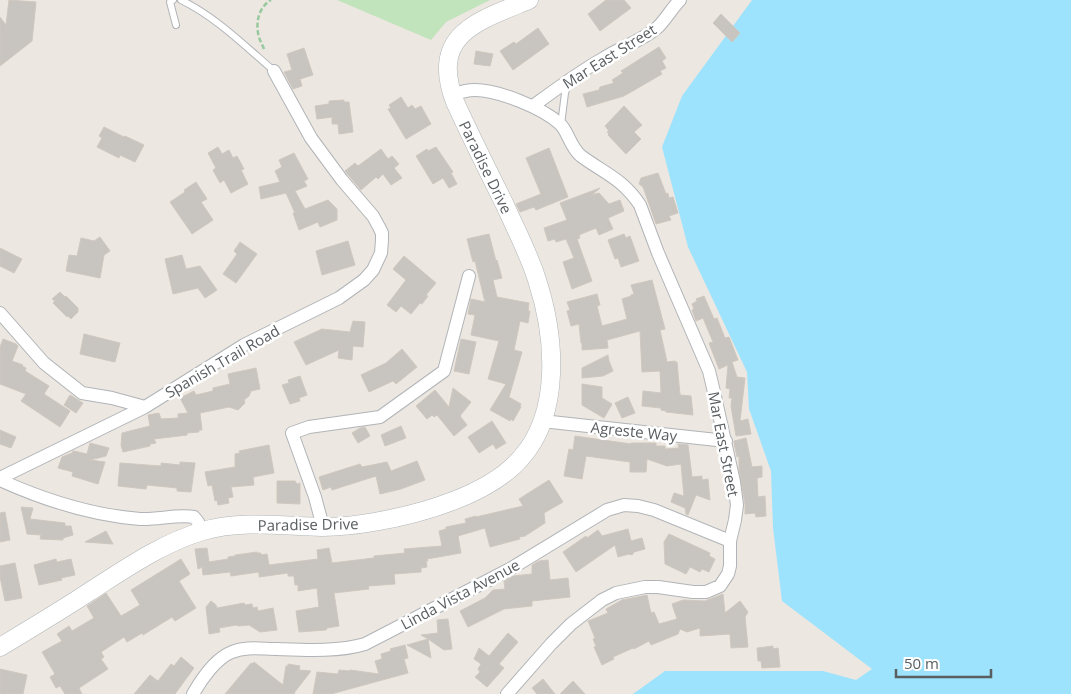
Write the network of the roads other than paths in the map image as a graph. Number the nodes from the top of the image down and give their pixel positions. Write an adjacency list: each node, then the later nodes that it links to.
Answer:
1 (173, 0): 5 (lane)
2 (181, 0): 6 (lane)
3 (529, 0): 8 (street, Paradise Drive)
4 (680, 0): 7 (street, Mar East Street)
5 (176, 25)
6 (274, 71): 13 (street, Spanish Trail Road)
7 (570, 78): 9 (street, Mar East Street); 10 (lane)
8 (452, 95): 9 (street, Mar East Street); 14 (street, Paradise Drive)
9 (533, 106): 10 (street, Mar East Street)
10 (561, 125): 15 (street, Mar East Street)
11 (468, 276): 17 (street)
12 (0, 313): 13 (street)
13 (145, 407): 16 (street, Spanish Trail Road)
14 (542, 421): 15 (street, Agreste Way); 17 (street, Paradise Drive)
15 (726, 441): 19 (street, Mar East Street)
16 (0, 479): 18 (street)
17 (323, 527): 18 (street, Paradise Drive)
18 (202, 532): 20 (street, Paradise Drive)
19 (730, 542): 21 (street, Linda Vista Avenue); 22 (street, Mar East Street)
20 (0, 647)
21 (193, 694)
22 (507, 694)

